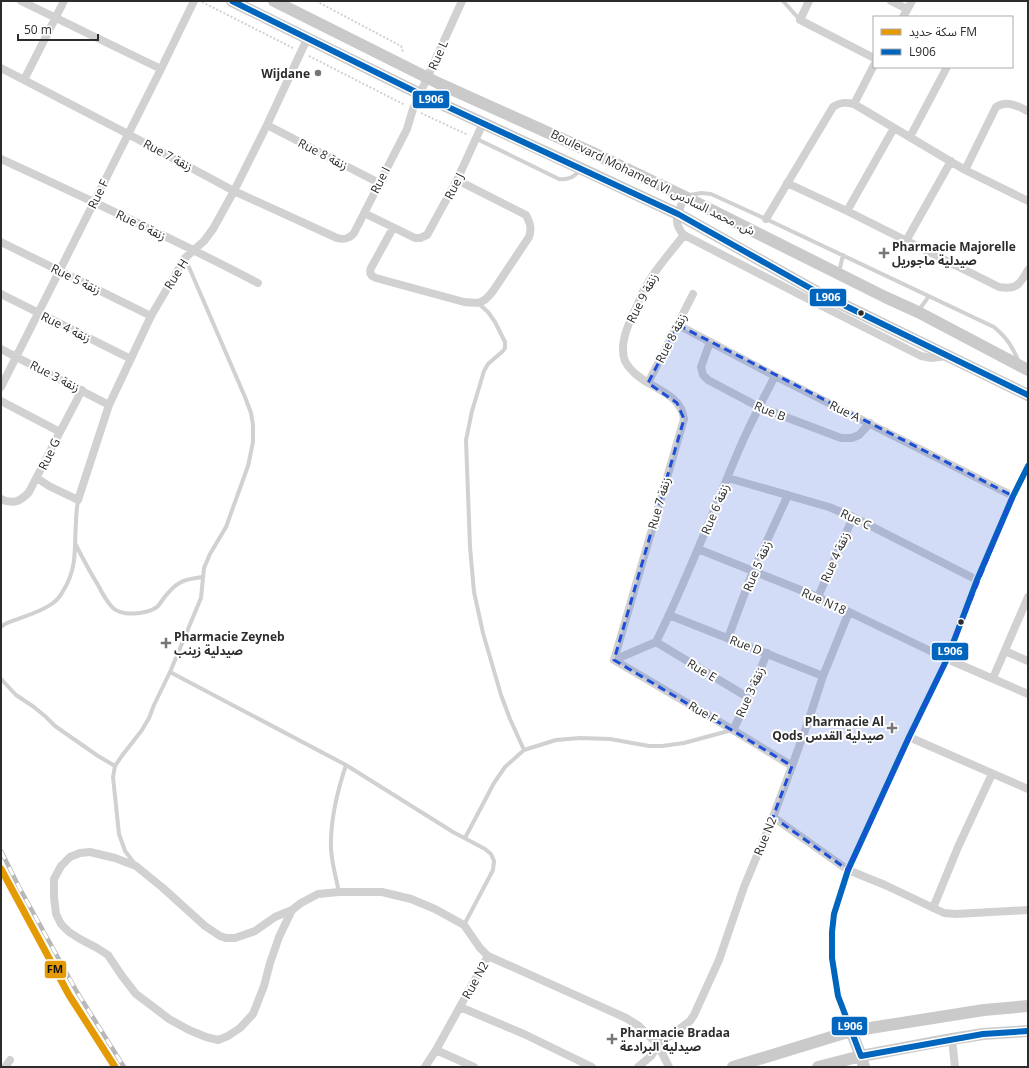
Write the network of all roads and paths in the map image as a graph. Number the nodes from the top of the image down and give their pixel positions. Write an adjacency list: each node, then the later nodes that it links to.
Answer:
1 (21, 1): 15 (street)
2 (64, 1): 15 (street)
3 (194, 1): 24 (street, Rue F)
4 (199, 1): 18 (path)
5 (274, 1): 25 (main road, Boulevard Mohamed VI ش. محمد السادس)
6 (316, 1): 19 (path)
7 (462, 1): 25 (street, Rue L)
8 (783, 1): 16 (lane)
9 (809, 1): 16 (street)
10 (891, 1): 13 (street)
11 (912, 1): 13 (street)
12 (236, 2): 17 (main road, Boulevard Mohamed VI ش. محمد السادس)
13 (907, 9): 14 (street)
14 (904, 16)
15 (55, 18): 24 (street); 26 (street)
16 (800, 20): 20 (street)
17 (307, 39): 18 (street, Rue H); 27 (main road, Boulevard Mohamed VI ش. محمد السادس)
18 (301, 52): 29 (path); 32 (street, Rue H)
19 (403, 52)
20 (873, 57)
21 (1, 68): 26 (street, Rue 7 زنقة)
22 (873, 68): 28 (street)
23 (946, 68): 35 (street)
24 (161, 69): 34 (street, Rue F)
25 (428, 77): 27 (street, Rue L); 45 (main road, Boulevard Mohamed VI ش. محمد السادس)
26 (24, 80): 34 (street, Rue 7 زنقة)
27 (420, 94): 29 (street, Rue L); 31 (main road, Boulevard Mohamed VI ش. محمد السادس)
28 (854, 104): 33 (street); 43 (street)
29 (413, 110): 36 (path); 42 (street, Rue I)
30 (1028, 111): 40 (street)
31 (483, 123): 36 (street, Rue J); 39 (main road, Boulevard Mohamed VI ش. محمد السادس)
32 (267, 125): 42 (street, Rue 8 زنقة); 44 (street, Rue H)
33 (894, 128): 35 (street); 48 (street)
34 (128, 134): 44 (street, Rue 7 زنقة); 46 (street, Rue F)
35 (910, 137): 38 (street)
36 (477, 139): 39 (lane); 41 (street, Rue J)
37 (1, 159): 46 (street, Rue 6 زنقة)
38 (951, 161): 40 (street); 55 (street)
39 (582, 169): 50 (main road, Boulevard Mohamed VI ش. محمد السادس)
40 (965, 170): 47 (street)
41 (457, 180): 52 (street, Rue J); 68 (street)
42 (378, 183): 49 (street, Rue I)
43 (787, 183): 48 (street); 51 (street)
44 (234, 191): 54 (street, Rue 7 زنقة); 57 (street, Rue H)
45 (685, 196): 50 (street); 51 (lane); 62 (main road, Boulevard Mohamed VI ش. محمد السادس)
46 (94, 202): 57 (street, Rue 6 زنقة); 61 (street, Rue F)
47 (1028, 202)
48 (847, 211): 55 (street)
49 (364, 214): 52 (street); 54 (street, Rue I)
50 (678, 214): 53 (street); 66 (main road, Boulevard Mohamed VI ش. محمد السادس)
51 (766, 219): 58 (lane)
52 (393, 228): 68 (street)
53 (684, 235): 66 (street); 78 (street, Rue 9 زنقة)
54 (337, 238)
55 (906, 241): 60 (street)
56 (1, 242): 61 (street, Rue 5 زنقة)
57 (193, 250): 59 (street, Rue H); 63 (street, Rue 6 زنقة)
58 (844, 255): 62 (lane); 67 (lane)
59 (185, 258): 71 (street, Rue H); 100 (lane)
60 (1028, 270)
61 (59, 271): 70 (street, Rue F); 71 (street, Rue 5 زنقة)
62 (838, 273): 69 (main road, Boulevard Mohamed VI ش. محمد السادس)
63 (258, 283)
64 (1, 294): 70 (street, Rue 4 زنقة)
65 (693, 294): 72 (street, Rue 8 زنقة)
66 (815, 296): 83 (main road, Boulevard Mohamed VI ش. محمد السادس)
67 (929, 296): 69 (lane); 77 (lane)
68 (478, 303): 122 (lane)
69 (918, 312): 77 (main road, Boulevard Mohamed VI ش. محمد السادس)
70 (38, 313): 75 (street, Rue F); 76 (street, Rue 4 زنقة)
71 (151, 316): 76 (street, Rue H)
72 (678, 325): 73 (street, Rue A); 80 (street, Rue 8 زنقة)
73 (710, 342): 79 (street, Rue A); 86 (street, Rue B)
74 (1, 349): 75 (street, Rue 3 زنقة)
75 (16, 357): 81 (street, Rue F); 82 (street, Rue 3 زنقة)
76 (131, 359): 85 (street, Rue H)
77 (1024, 368)
78 (630, 369): 80 (street, Rue 7 زنقة)
79 (775, 376): 86 (street, Rue 6 زنقة); 87 (street, Rue A)
80 (648, 383): 112 (street, Rue 7 زنقة)
81 (1, 387)
82 (82, 390): 85 (street, Rue 3 زنقة); 88 (street, Rue G)
83 (1028, 395)
84 (1, 401): 88 (street)
85 (109, 404): 95 (street, Rue H)
86 (759, 407): 87 (street, Rue B); 91 (street, Rue 6 زنقة)
87 (870, 423): 93 (street, Rue A)
88 (60, 432): 90 (street, Rue G)
89 (1028, 466): 93 (street)
90 (37, 478): 94 (street, Rue G); 95 (street)
91 (728, 478): 92 (street, Rue C); 98 (street, Rue 6 زنقة)
92 (788, 495): 96 (street, Rue C); 99 (street, Rue 5 زنقة)
93 (1013, 496): 101 (street)
94 (2, 500)
95 (78, 500): 97 (lane)
96 (853, 517): 101 (street, Rue C); 103 (street, Rue 4 زنقة)
97 (76, 545): 100 (lane); 106 (lane)
98 (698, 549): 99 (street, Rue N18); 105 (street, Rue 6 زنقة)
99 (754, 571): 103 (street, Rue N18); 107 (street, Rue 5 زنقة)
100 (203, 577): 114 (lane)
101 (977, 580): 111 (street)
102 (1028, 597): 109 (street)
103 (818, 598): 104 (street, Rue N18)
104 (849, 612): 111 (street, Rue N18); 115 (street, Rue N2)
105 (669, 615): 107 (street, Rue D); 108 (street, Rue 6 زنقة)
106 (1, 627)
107 (728, 638): 110 (street, Rue D)
108 (656, 642): 112 (street); 119 (street, Rue E)
109 (1005, 651): 113 (street); 116 (street)
110 (767, 653): 115 (street, Rue D); 119 (street, Rue 3 زنقة)
111 (947, 659): 116 (street, Rue N18); 121 (street)
112 (614, 660): 120 (street, Rue F)
113 (1028, 661)
114 (170, 672): 123 (lane); 124 (lane)
115 (823, 676): 125 (street, Rue N2)
116 (992, 678): 118 (street, Rue N18)
117 (1, 679): 124 (lane)
118 (1028, 694)
119 (749, 698): 120 (street, Rue 3 زنقة)
120 (733, 730): 122 (lane); 125 (street, Rue F)
121 (909, 737): 126 (street); 131 (street)
122 (524, 750): 129 (lane)
123 (346, 765): 129 (lane); 132 (lane)
124 (115, 766): 130 (lane)
125 (792, 766): 128 (street, Rue N2)
126 (992, 774): 127 (street); 133 (street)
127 (1028, 789)
128 (773, 817): 131 (street); 143 (street, Rue N2)
129 (465, 838): 136 (lane)
130 (136, 866): 134 (street); 134 (street)
131 (848, 870): 133 (street); 140 (street)
132 (339, 892): 134 (street); 136 (street)
133 (933, 908): 135 (street)
134 (292, 910)
135 (1028, 910)
136 (464, 925): 137 (street)
137 (488, 956): 139 (street, Rue N2); 143 (street, Rue N2)
138 (1028, 1006): 140 (main road)
139 (460, 1007): 144 (street, Rue N2); 148 (street)
140 (851, 1031): 145 (main road); 151 (main road)
141 (1028, 1031): 142 (main road)
142 (952, 1039): 145 (main road); 153 (street)
143 (658, 1044): 149 (street, Rue N2); 150 (street)
144 (436, 1050): 146 (street, Rue N2); 147 (street)
145 (863, 1061): 152 (main road)
146 (425, 1067)
147 (474, 1067)
148 (592, 1067)
149 (638, 1067)
150 (669, 1067)
151 (733, 1067)
152 (818, 1067)
153 (956, 1067)

